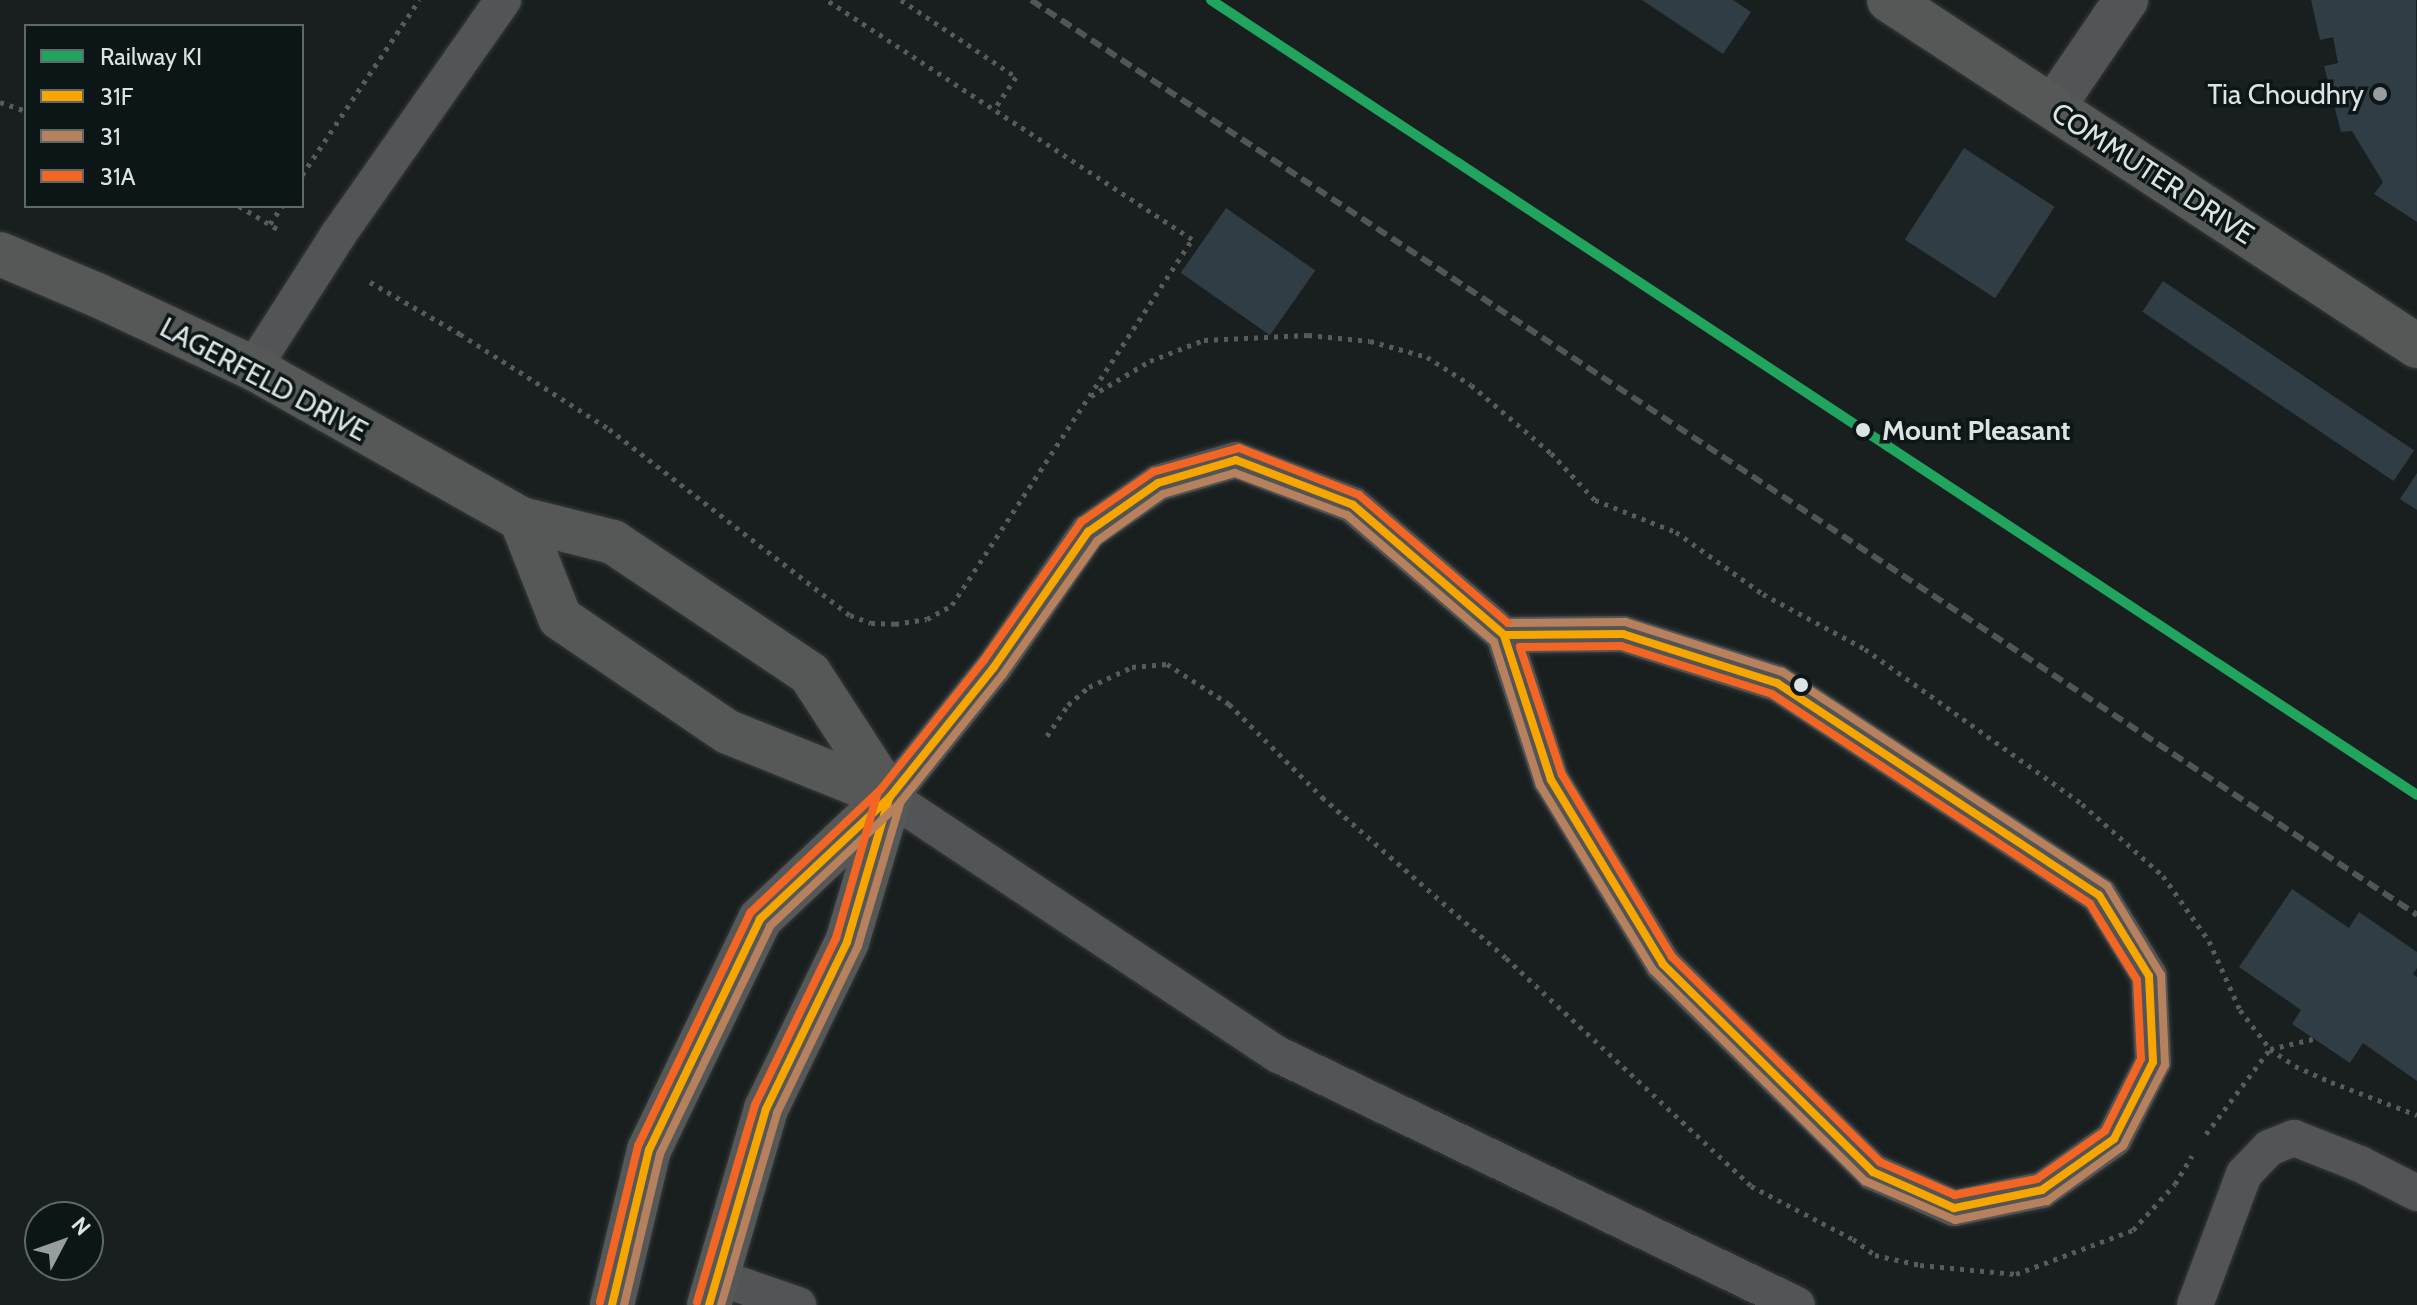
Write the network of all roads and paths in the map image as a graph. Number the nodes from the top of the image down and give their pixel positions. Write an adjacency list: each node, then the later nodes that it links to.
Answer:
1 (419, 0): 11 (path)
2 (503, 0): 16 (lane)
3 (827, 0): 10 (path)
4 (901, 0): 10 (path)
5 (1889, 0): 8 (street, COMMUTER DRIVE)
6 (2126, 0): 8 (street)
7 (0, 102): 9 (path)
8 (2053, 107): 17 (street, COMMUTER DRIVE)
9 (24, 110)
10 (994, 110): 16 (path)
11 (304, 172)
12 (242, 208): 14 (path)
13 (281, 208): 14 (path)
14 (270, 224): 16 (path)
15 (0, 254): 18 (street, LAGERFELD DRIVE)
16 (324, 256): 18 (lane)
17 (2417, 346)
18 (253, 368): 19 (street, LAGERFELD DRIVE)
19 (521, 519): 21 (street, LAGERFELD DRIVE); 21 (street)
20 (1504, 635): 20 (lane); 21 (lane)
21 (890, 797): 23 (street); 24 (street); 26 (lane)
22 (2417, 1193): 27 (lane)
23 (713, 1291): 25 (lane)
24 (612, 1305)
25 (798, 1305)
26 (1797, 1305)
27 (2195, 1305)

